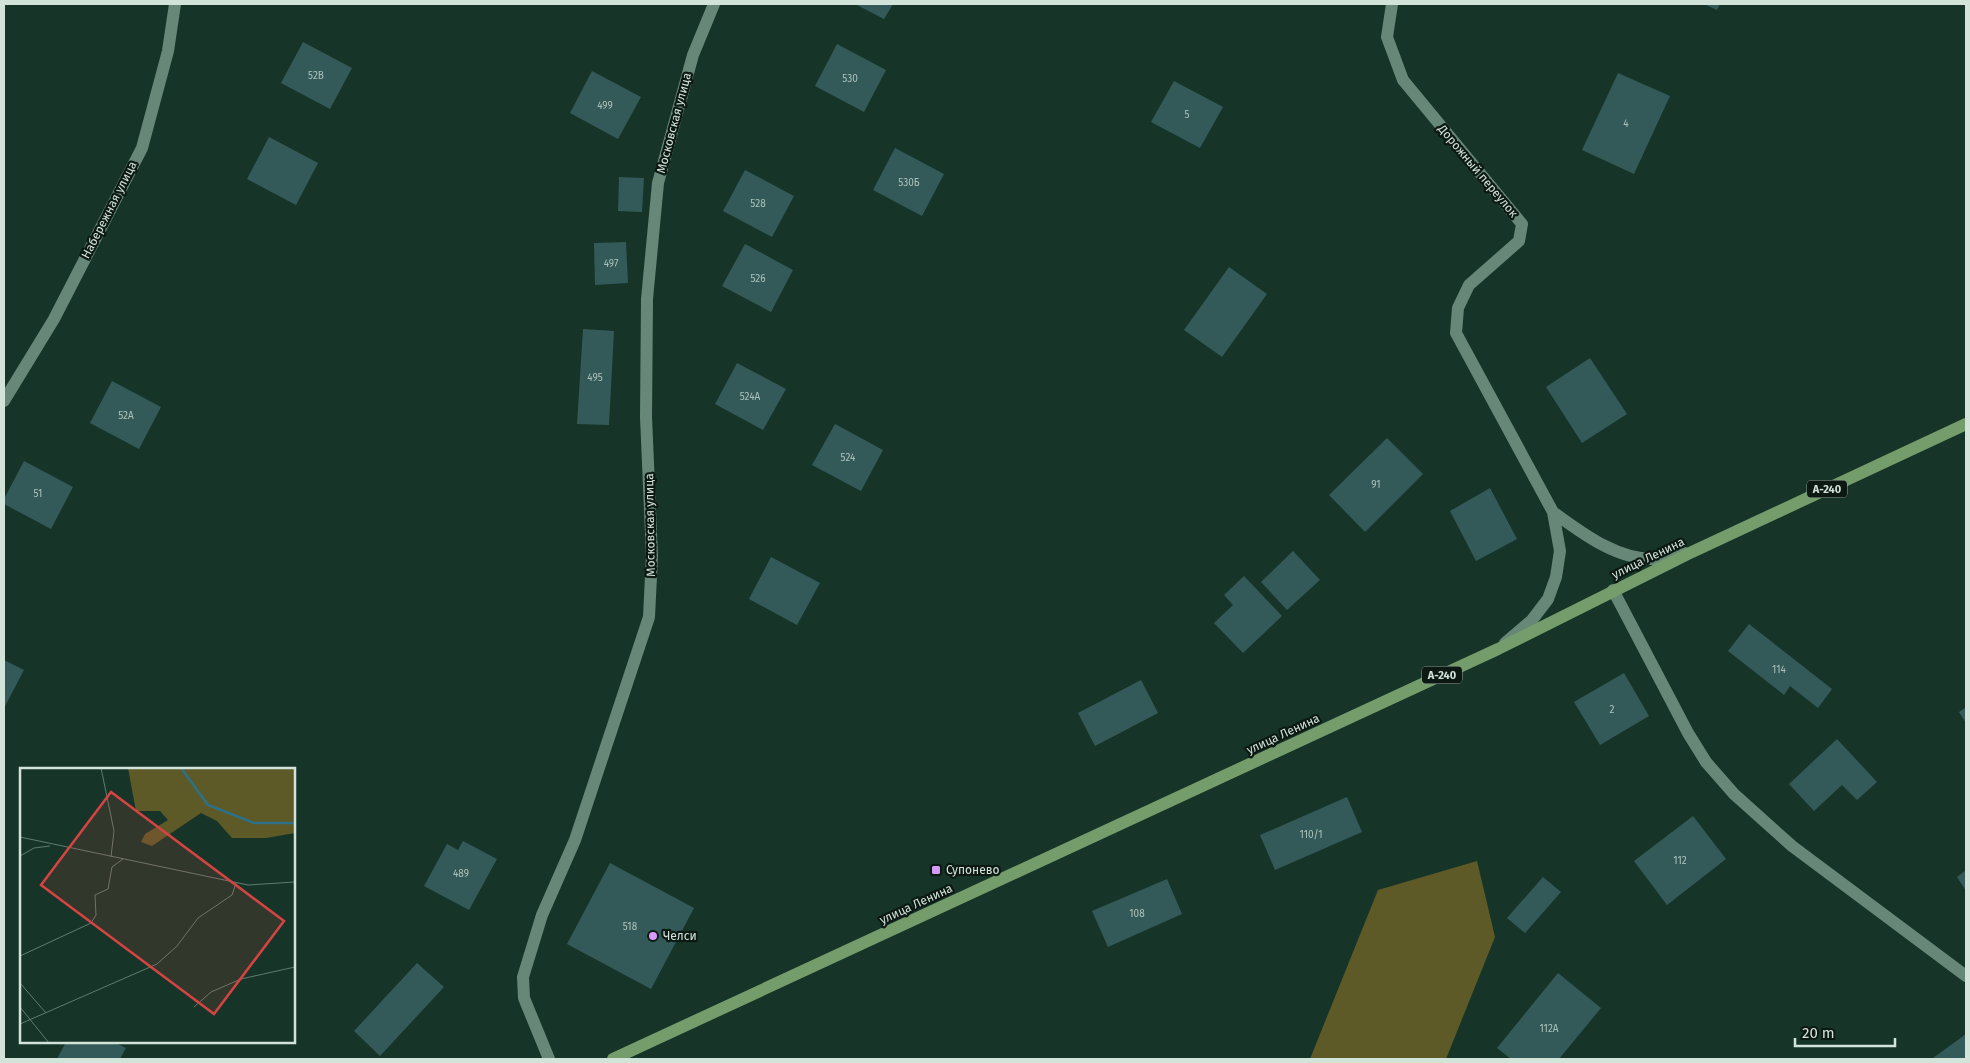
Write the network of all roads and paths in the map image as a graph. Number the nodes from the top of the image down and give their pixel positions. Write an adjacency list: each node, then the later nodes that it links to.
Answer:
1 (176, 4): 4 (street, Набережная улица)
2 (714, 4): 11 (street, Московская улица)
3 (1392, 4): 6 (street, Дорожный переулок)
4 (4, 401)
5 (1965, 424): 7 (main road, улица Ленина / А-240)
6 (1553, 512): 7 (street); 9 (street)
7 (1692, 552): 8 (main road, улица Ленина / А-240)
8 (1613, 590): 9 (main road, улица Ленина / А-240); 10 (street)
9 (1498, 649): 12 (main road, улица Ленина / А-240)
10 (1966, 976)
11 (549, 1059)
12 (613, 1059)

